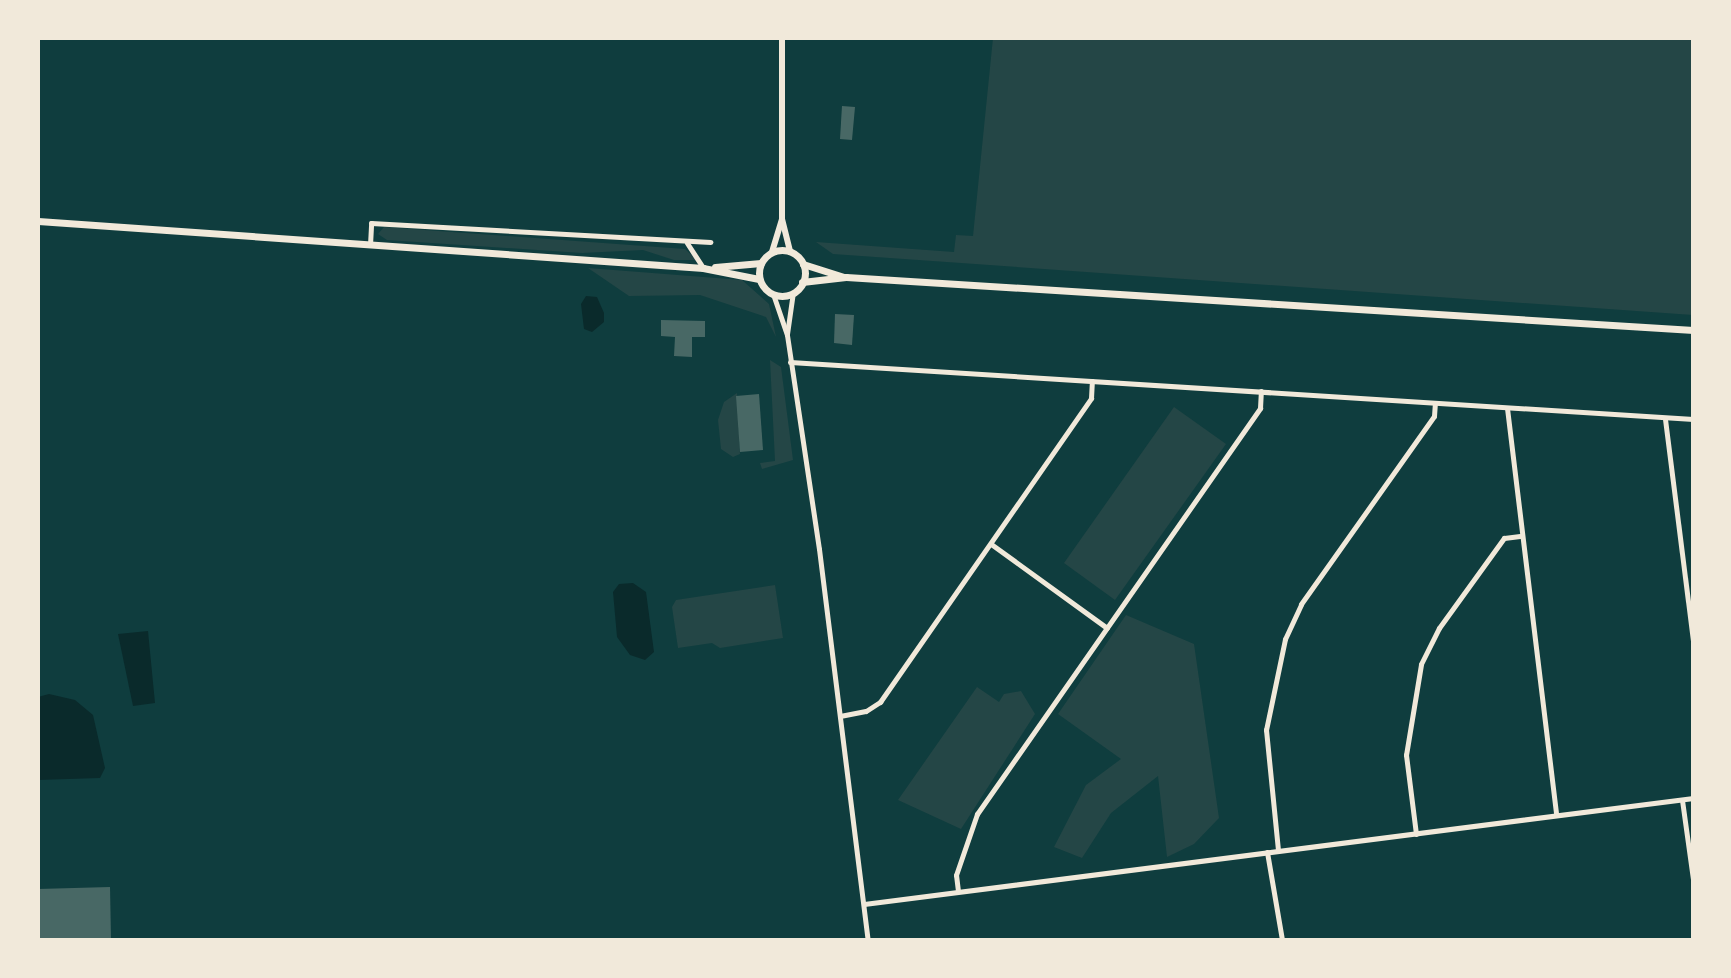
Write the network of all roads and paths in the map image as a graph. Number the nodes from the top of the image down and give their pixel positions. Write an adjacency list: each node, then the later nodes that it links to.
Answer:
1 (782, 38): 2 (street)
2 (782, 219): 7 (street); 8 (street)
3 (38, 221): 6 (main road)
4 (686, 242): 5 (street); 6 (street); 11 (street)
5 (710, 242)
6 (370, 245): 11 (main road)
7 (790, 251): 8 (main road); 10 (main road)
8 (772, 252): 9 (main road)
9 (761, 263): 11 (main road); 13 (main road)
10 (803, 264): 12 (main road); 14 (main road)
11 (703, 268): 13 (main road)
12 (846, 277): 14 (main road); 17 (main road)
13 (759, 279): 16 (main road)
14 (802, 282): 15 (main road)
15 (793, 292): 16 (main road); 18 (street)
16 (773, 294): 18 (street)
17 (1693, 330)
18 (787, 335): 19 (street)
19 (790, 362): 20 (street); 30 (street)
20 (1092, 381): 21 (street); 27 (street)
21 (1261, 391): 22 (street); 28 (street)
22 (1435, 403): 23 (street); 35 (street)
23 (1507, 408): 24 (street); 26 (street)
24 (1665, 419): 25 (street); 29 (street)
25 (1693, 419)
26 (1520, 536): 33 (street); 34 (street)
27 (990, 544): 28 (street); 30 (street)
28 (1107, 628): 38 (street)
29 (1693, 640)
30 (840, 716): 39 (street)
31 (1693, 798): 32 (street)
32 (1682, 800): 33 (street); 37 (street)
33 (1556, 814): 34 (street)
34 (1416, 834): 35 (street)
35 (1278, 850): 36 (street)
36 (1267, 852): 38 (street); 41 (street)
37 (1693, 879)
38 (958, 891): 39 (street)
39 (864, 904): 40 (street)
40 (868, 940)
41 (1282, 940)

